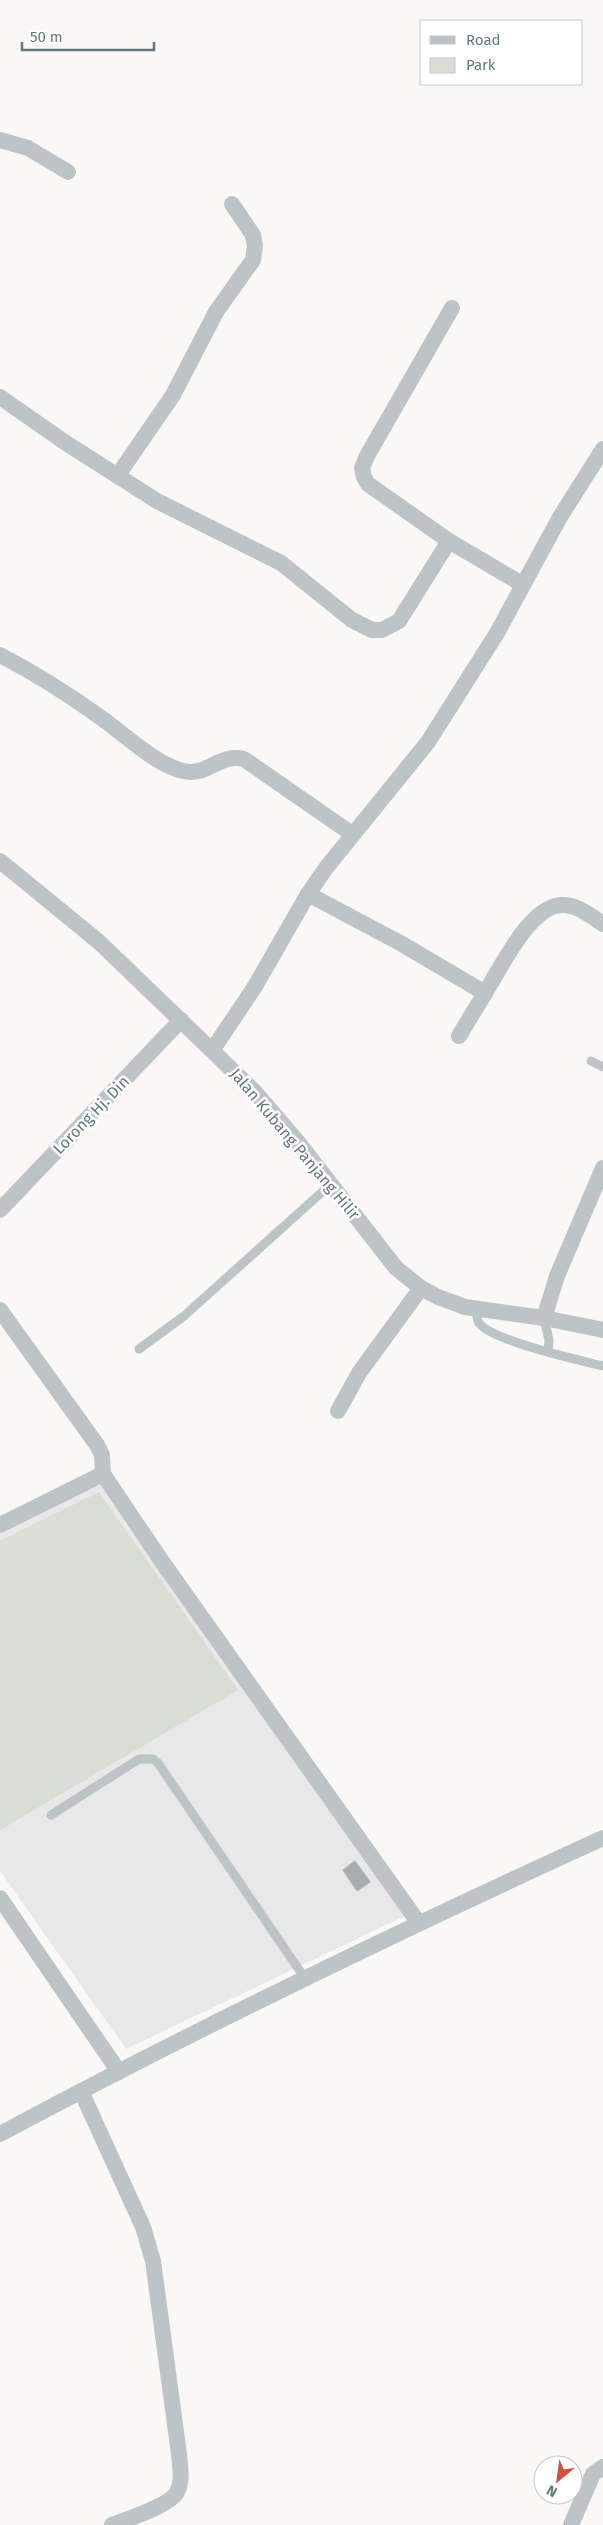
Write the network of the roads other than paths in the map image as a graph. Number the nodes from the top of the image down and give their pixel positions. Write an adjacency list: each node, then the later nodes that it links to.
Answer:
1 (0, 140): 2 (street)
2 (68, 172)
3 (232, 204): 7 (street)
4 (452, 308): 8 (street)
5 (0, 397): 7 (street)
6 (603, 449): 9 (street)
7 (118, 475): 8 (street)
8 (449, 541): 9 (street)
9 (522, 584): 11 (street)
10 (0, 655): 11 (street)
11 (352, 834): 13 (street)
12 (0, 861): 16 (street, Jalan Kubang Panjang Hilir)
13 (308, 894): 15 (street); 18 (street)
14 (603, 924): 15 (street)
15 (485, 993): 17 (street)
16 (182, 1020): 18 (street, Jalan Kubang Panjang Hilir); 23 (street, Lorong Hj. Din)
17 (459, 1036)
18 (213, 1049): 22 (street, Jalan Kubang Panjang Hilir)
19 (591, 1061): 20 (lane)
20 (603, 1067)
21 (603, 1168): 27 (street)
22 (331, 1184): 24 (street, Jalan Kubang Panjang Hilir); 29 (lane)
23 (0, 1210)
24 (421, 1288): 25 (street, Jalan Kubang Panjang Hilir); 32 (street)
25 (477, 1308): 27 (street, Jalan Kubang Panjang Hilir); 30 (lane)
26 (0, 1310): 33 (street)
27 (544, 1318): 28 (street, Jalan Kubang Panjang Hilir); 30 (lane)
28 (603, 1330)
29 (139, 1350)
30 (548, 1351): 31 (lane)
31 (603, 1366)
32 (338, 1411)
33 (103, 1474): 34 (street); 38 (street)
34 (0, 1525)
35 (51, 1816): 39 (lane)
36 (603, 1838): 38 (street)
37 (0, 1898): 40 (street)
38 (418, 1922): 39 (street)
39 (304, 1977): 40 (street)
40 (119, 2072): 41 (street)
41 (81, 2091): 42 (street); 44 (street)
42 (0, 2134)
43 (603, 2467): 45 (street)
44 (112, 2525)
45 (572, 2525)

